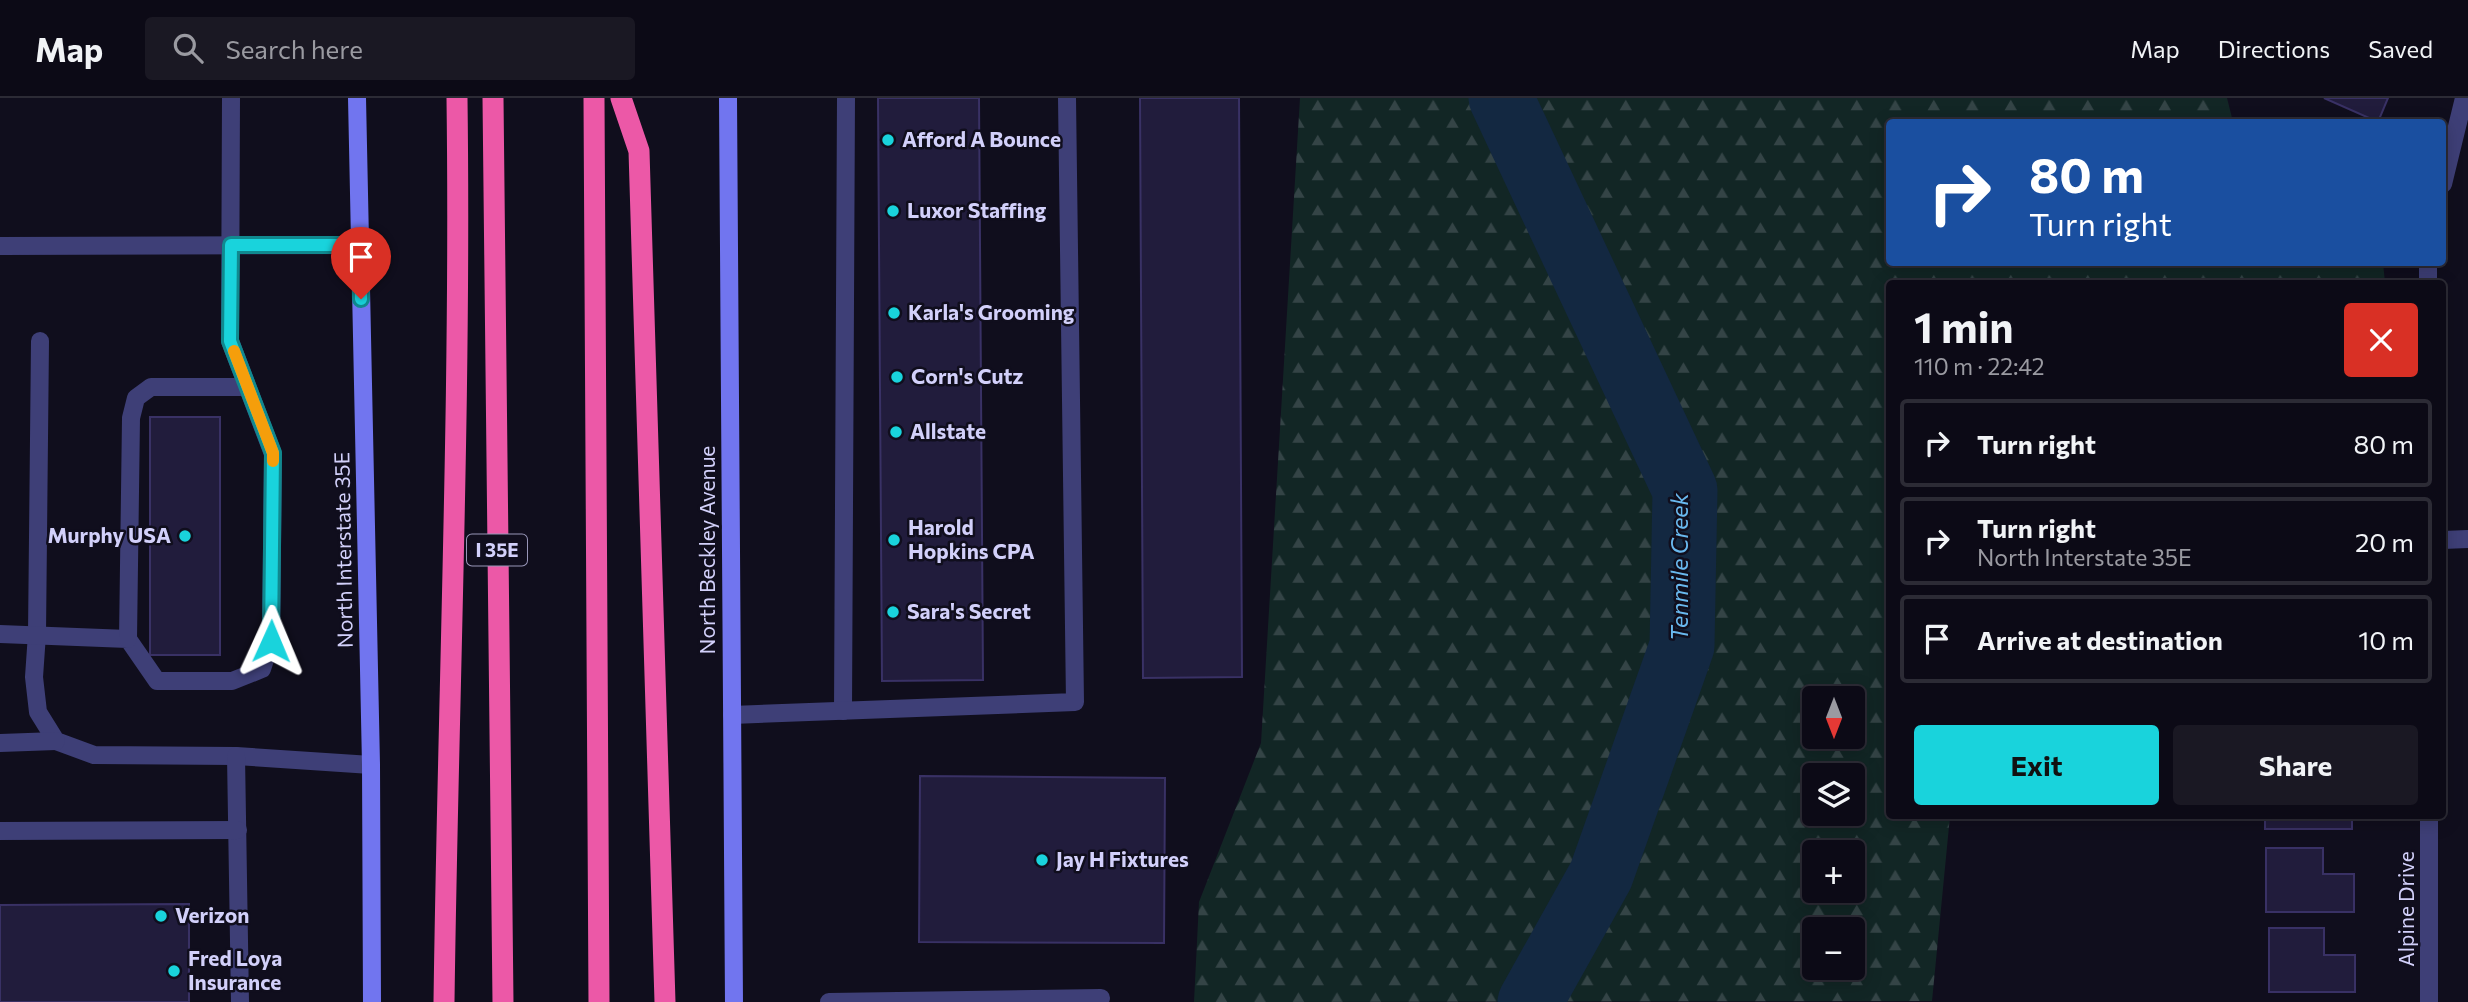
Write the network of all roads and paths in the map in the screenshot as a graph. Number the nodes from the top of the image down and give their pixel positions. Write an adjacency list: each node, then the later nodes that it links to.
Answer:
1 (231, 98): 12 (street)
2 (357, 98): 13 (main road, North Interstate 35E)
3 (457, 98): 34 (highway)
4 (494, 98): 35 (highway, I 35E)
5 (594, 98): 36 (highway)
6 (621, 98): 37 (highway)
7 (728, 98): 23 (main road, North Beckley Avenue)
8 (846, 98): 22 (street)
9 (1067, 98): 22 (street)
10 (2464, 98): 11 (street)
11 (2446, 172)
12 (231, 245): 13 (street); 14 (street); 16 (street)
13 (360, 245): 27 (main road, North Interstate 35E)
14 (0, 246)
15 (40, 341): 20 (street)
16 (247, 387): 21 (street); 21 (street)
17 (2468, 539): 18 (street)
18 (2446, 540)
19 (0, 634): 20 (street)
20 (37, 634): 21 (street); 24 (street)
21 (128, 639)
22 (843, 711): 23 (street)
23 (732, 715): 38 (main road, North Beckley Avenue)
24 (56, 741): 25 (street); 26 (street)
25 (0, 743)
26 (236, 756): 27 (street); 29 (street)
27 (371, 765): 33 (main road, North Interstate 35E)
28 (2429, 819): 40 (street, Alpine Drive)
29 (238, 830): 30 (street); 32 (street)
30 (0, 831)
31 (1101, 998): 39 (street)
32 (240, 1002)
33 (372, 1002)
34 (444, 1002)
35 (503, 1002)
36 (598, 1002)
37 (665, 1002)
38 (734, 1002)
39 (829, 1002)
40 (2429, 1002)

